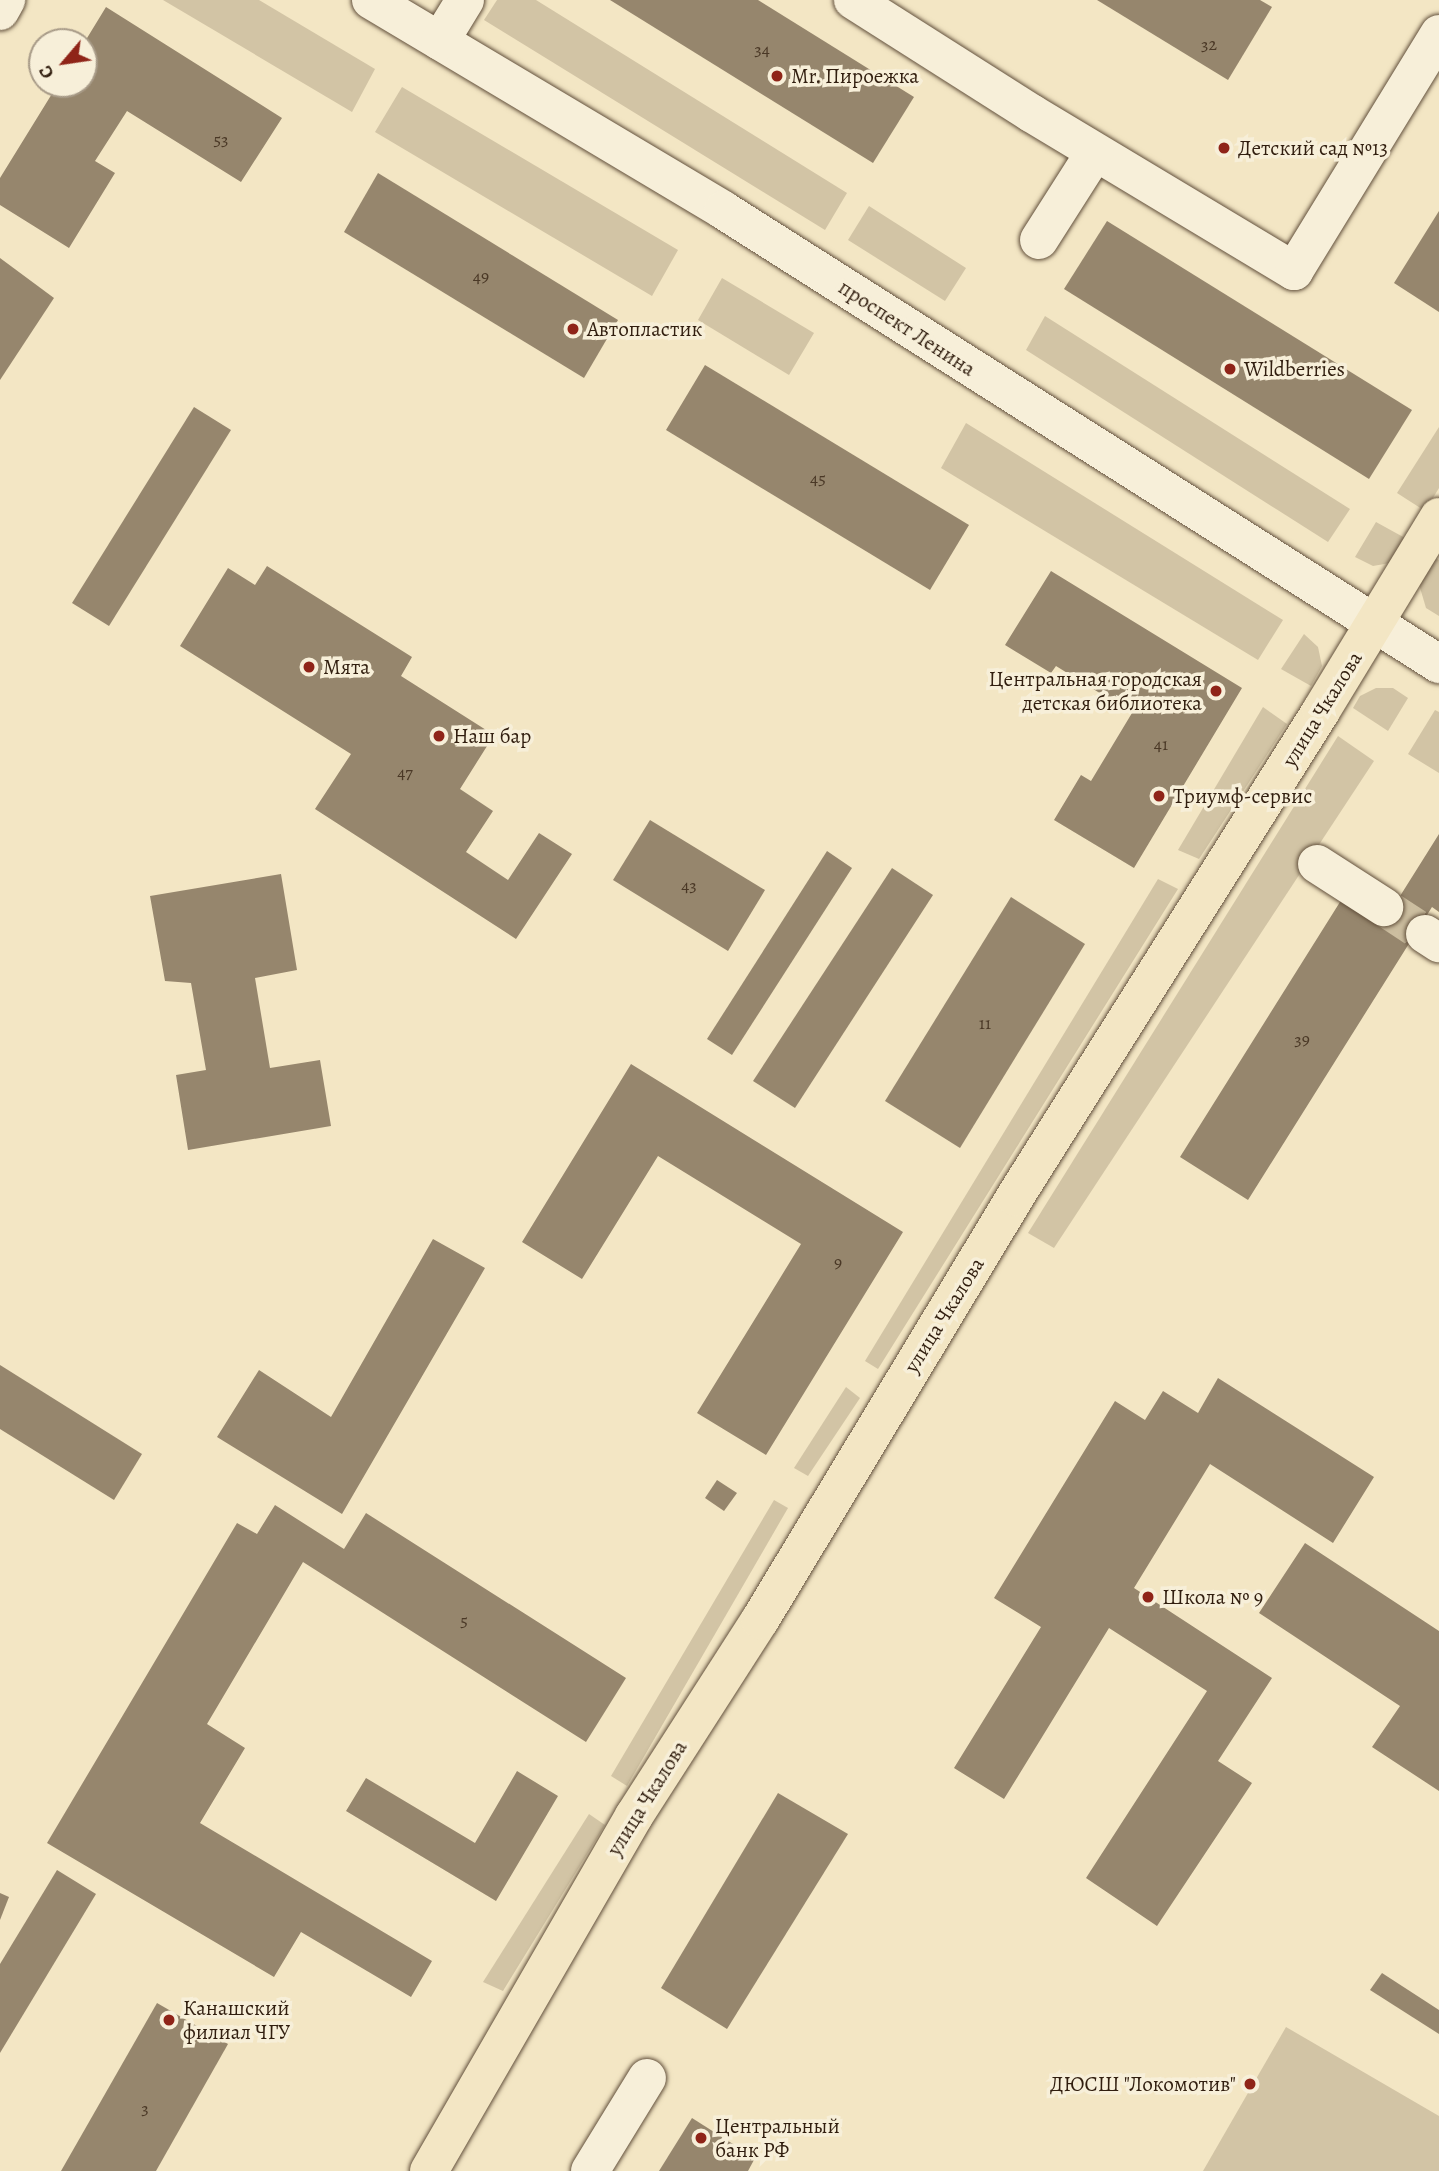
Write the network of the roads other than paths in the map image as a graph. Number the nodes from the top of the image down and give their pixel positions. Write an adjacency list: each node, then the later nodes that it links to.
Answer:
1 (6, 0): 5 (street)
2 (371, 0): 7 (street, проспект Ленина)
3 (465, 0): 7 (street)
4 (852, 0): 8 (street)
5 (0, 10)
6 (1439, 34): 8 (street)
7 (440, 41): 11 (street, проспект Ленина)
8 (1095, 152): 9 (street)
9 (1039, 240)
10 (1439, 517): 11 (main road, улица Чкалова)
11 (1374, 624): 12 (street, проспект Ленина); 16 (main road, улица Чкалова)
12 (1439, 664)
13 (1317, 864): 14 (street)
14 (1384, 907)
15 (647, 2078): 17 (street)
16 (429, 2171)
17 (590, 2171)

